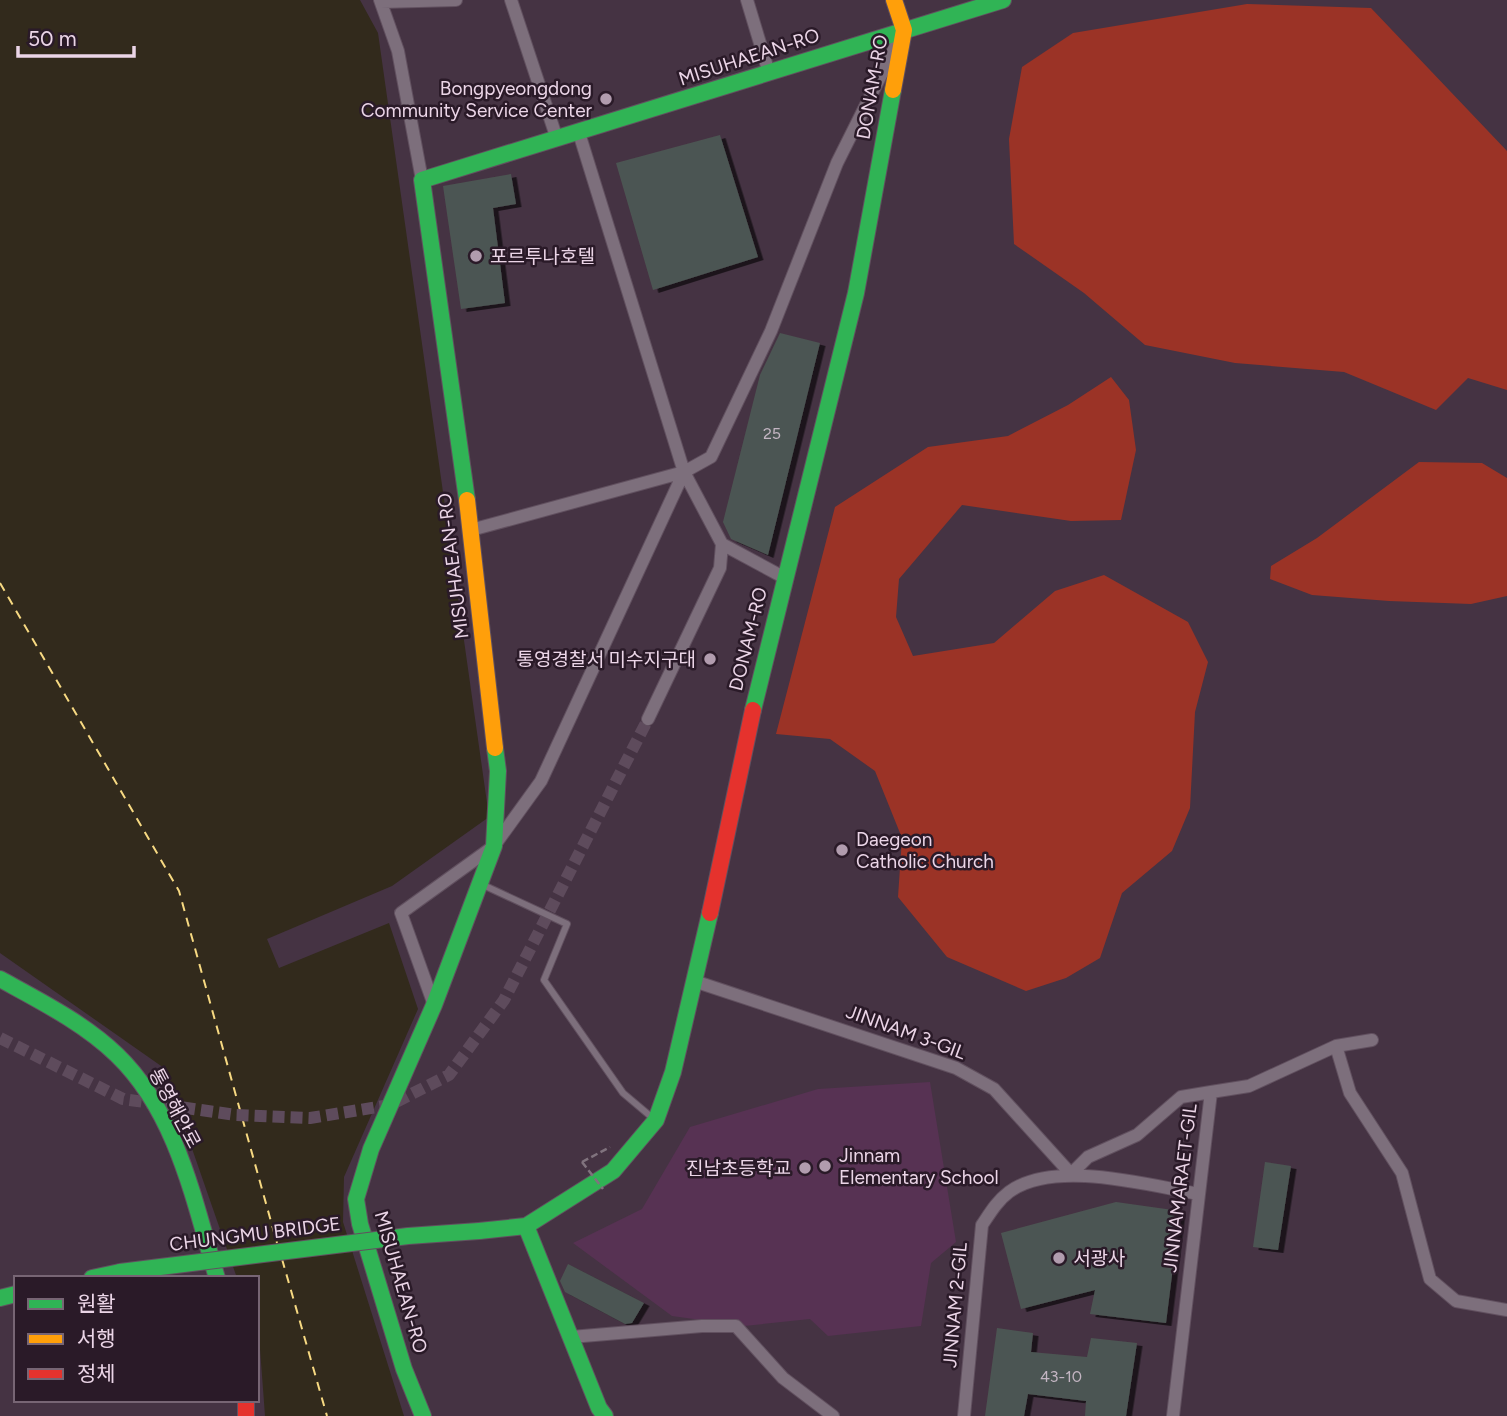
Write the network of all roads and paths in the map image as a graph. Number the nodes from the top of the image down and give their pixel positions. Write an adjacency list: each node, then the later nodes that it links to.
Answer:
1 (456, 0): 6 (street)
2 (511, 0): 10 (street)
3 (747, 0): 8 (street)
4 (894, 0): 7 (street, DONAM-RO)
5 (1003, 0): 7 (street, MISUHAEAN-RO)
6 (381, 1): 11 (street)
7 (904, 30): 8 (street, MISUHAEAN-RO); 12 (street); 15 (street, DONAM-RO)
8 (769, 73): 9 (street, MISUHAEAN-RO)
9 (579, 133): 10 (street, MISUHAEAN-RO); 12 (street)
10 (558, 139): 11 (street, MISUHAEAN-RO)
11 (422, 180): 13 (street, MISUHAEAN-RO)
12 (684, 472): 13 (street); 14 (street); 17 (street)
13 (471, 530): 17 (street, MISUHAEAN-RO)
14 (722, 544): 15 (street); 16 (street)
15 (785, 578): 20 (street, DONAM-RO)
16 (648, 719)
17 (494, 846): 18 (street, MISUHAEAN-RO); 21 (street)
18 (480, 883): 21 (street, MISUHAEAN-RO); 25 (lane)
19 (0, 979): 32 (street, 통영해안로)
20 (694, 981): 25 (street, DONAM-RO); 27 (street, JINNAM 3-GIL)
21 (434, 1005): 35 (street, MISUHAEAN-RO)
22 (1372, 1040): 23 (street, JINNAMARAET-GIL)
23 (1336, 1046): 24 (street, JINNAMARAET-GIL); 33 (street)
24 (1211, 1092): 27 (street); 29 (street, JINNAMARAET-GIL)
25 (656, 1120): 30 (street, DONAM-RO)
26 (582, 1162): 28 (path, bridge)
27 (1071, 1174): 29 (street, JINNAM 2-GIL); 38 (street, JINNAM 2-GIL)
28 (603, 1189)
29 (1199, 1194): 39 (street, JINNAMARAET-GIL)
30 (526, 1226): 31 (street, CHUNGMU BRIDGE, bridge); 34 (street)
31 (101, 1276)
32 (216, 1276)
33 (1507, 1310)
34 (571, 1337): 36 (street); 37 (street)
35 (423, 1416)
36 (605, 1416)
37 (833, 1416)
38 (964, 1416)
39 (1173, 1416)

